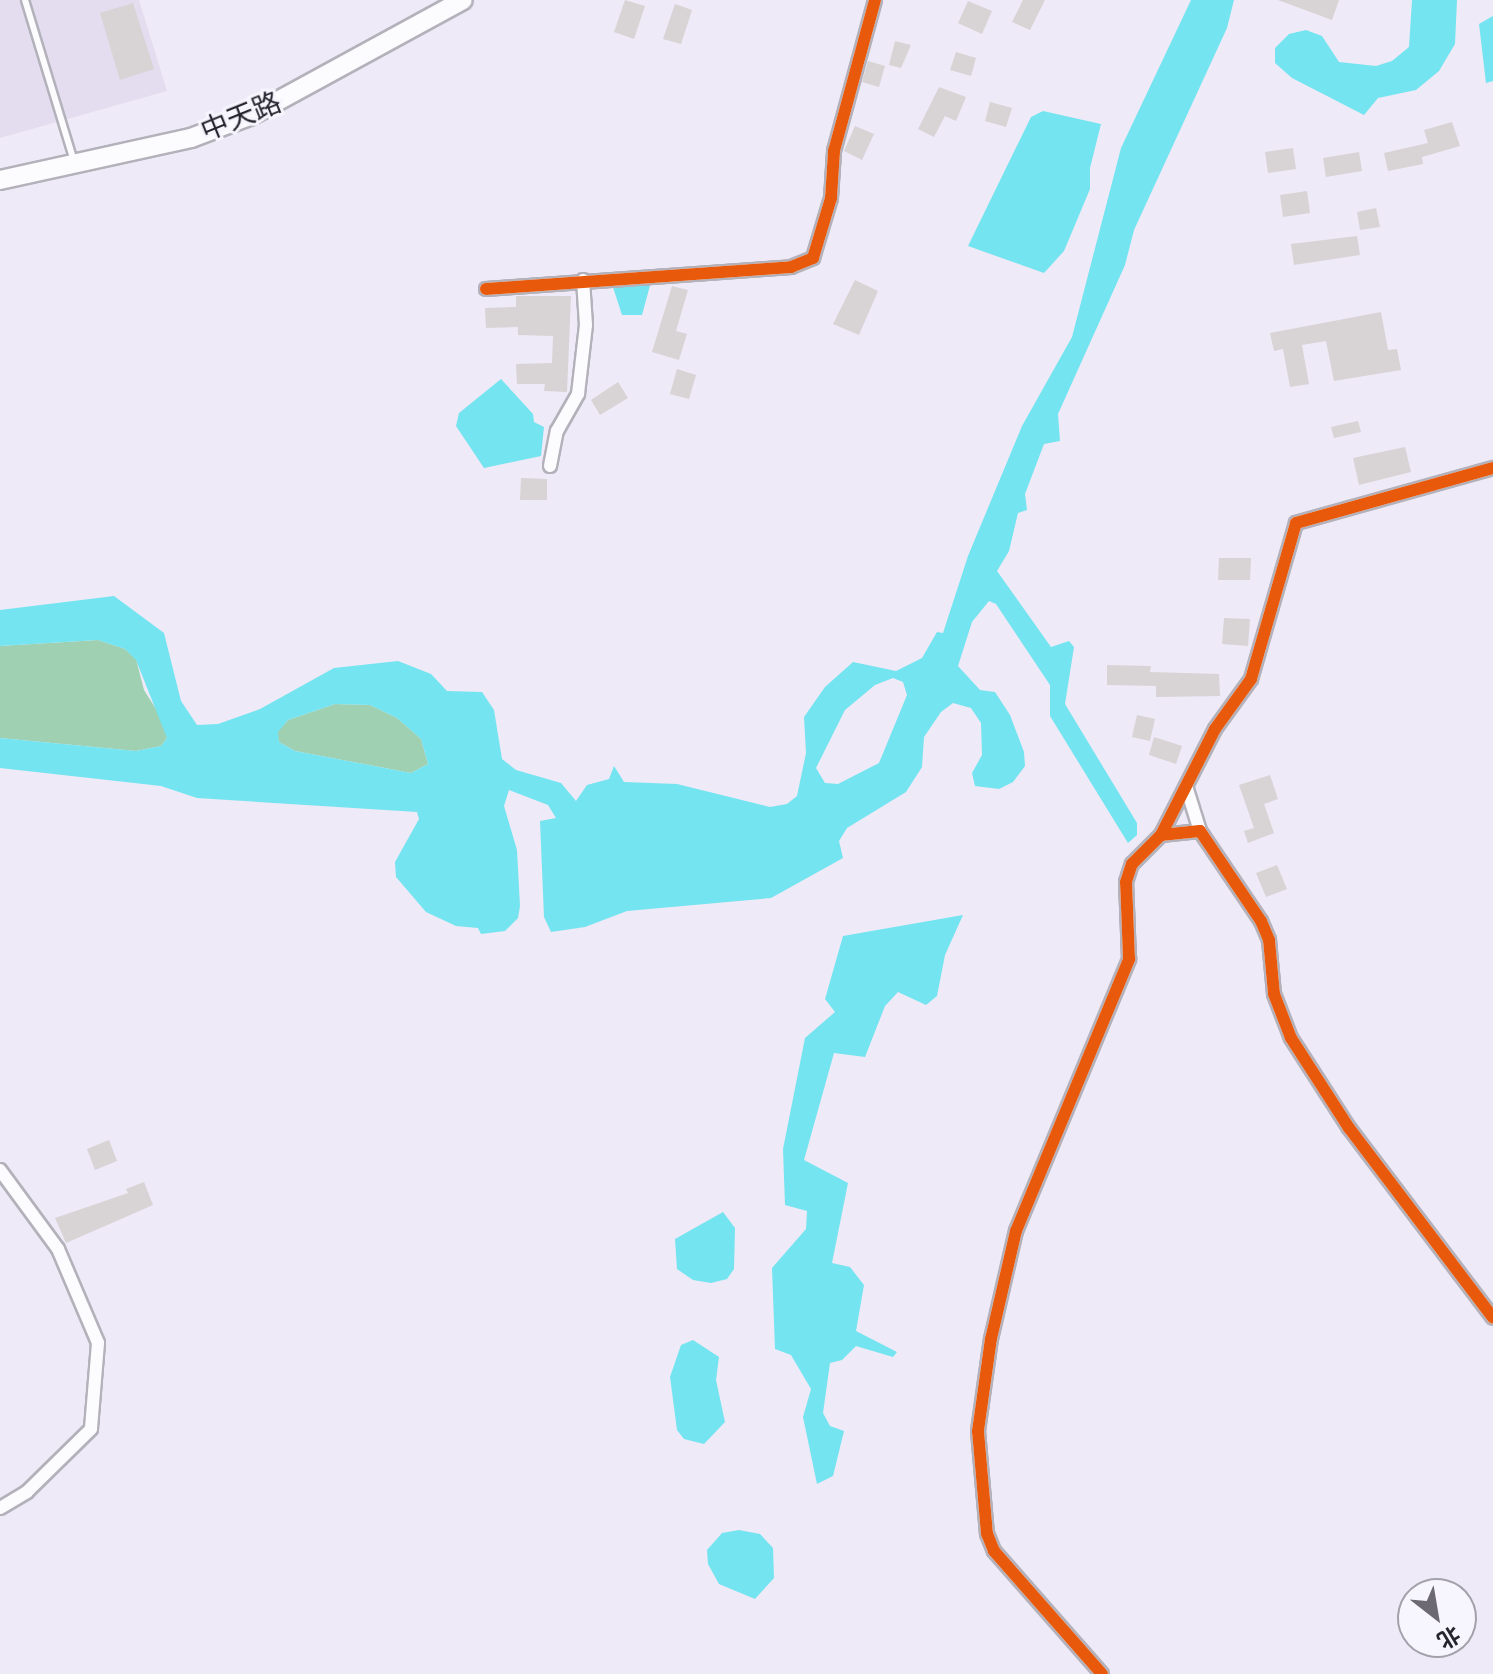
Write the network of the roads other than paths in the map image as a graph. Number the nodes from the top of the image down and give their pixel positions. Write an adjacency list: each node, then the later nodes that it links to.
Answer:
1 (25, 0): 4 (lane)
2 (463, 0): 4 (main road, 中天路)
3 (875, 0): 6 (street)
4 (75, 165): 5 (main road, 中天路)
5 (0, 180)
6 (583, 280): 7 (street); 8 (street)
7 (486, 289)
8 (550, 466)
9 (1493, 468): 10 (street)
10 (1186, 786): 11 (street); 12 (street)
11 (1200, 831): 12 (street); 14 (street)
12 (1161, 835): 16 (street)
13 (0, 1170): 15 (street)
14 (1493, 1318)
15 (0, 1508)
16 (1102, 1674)

